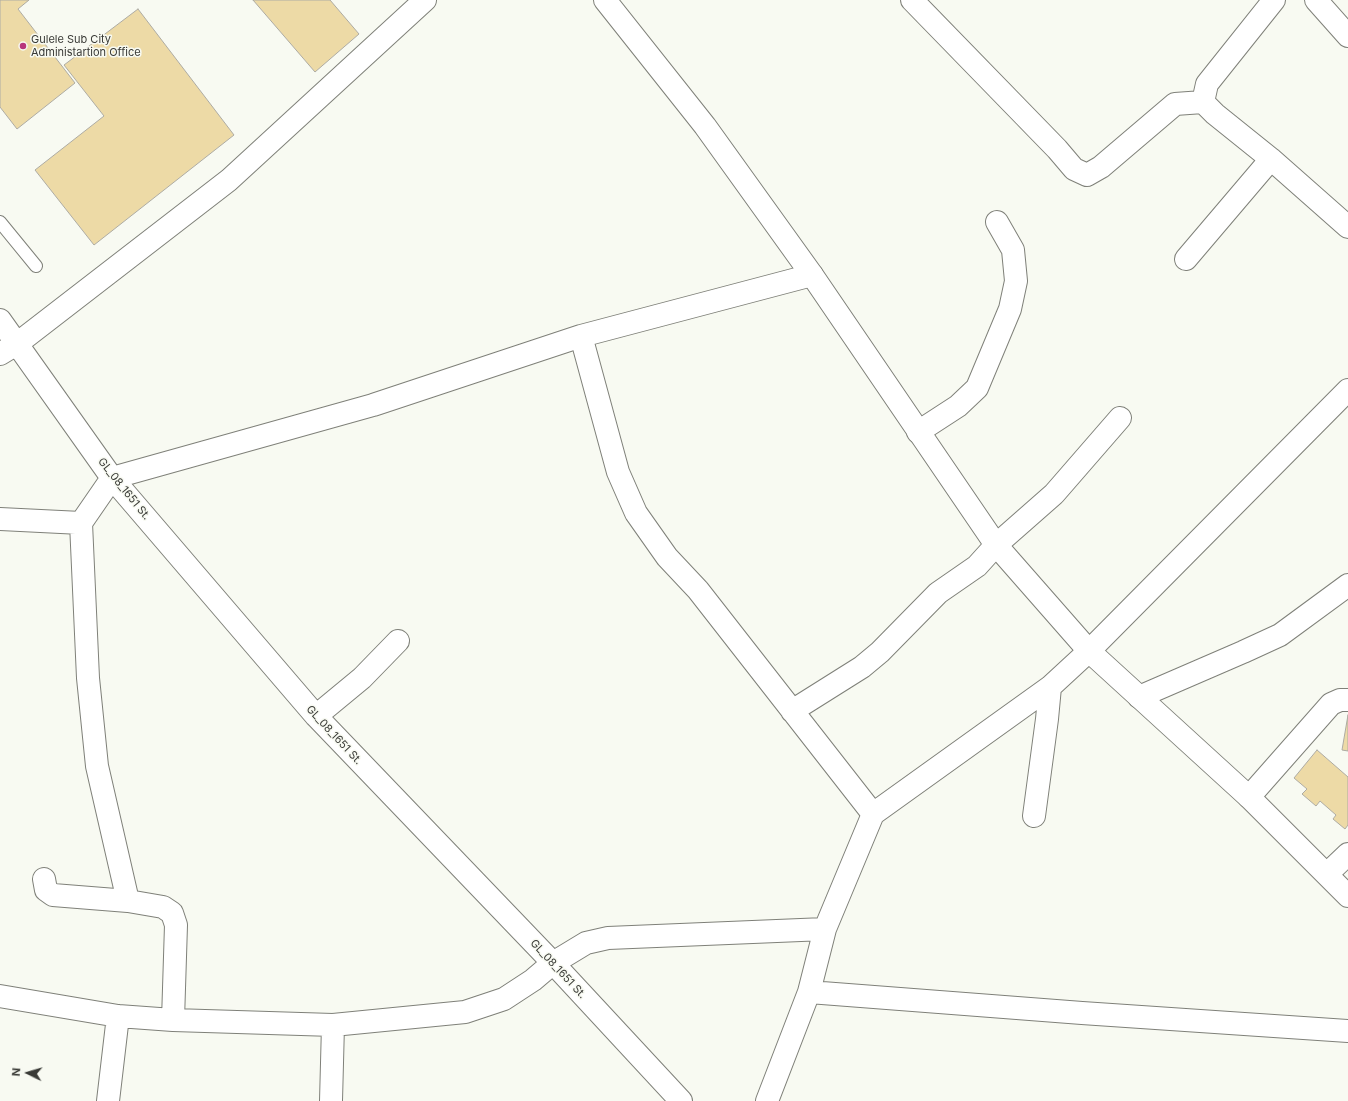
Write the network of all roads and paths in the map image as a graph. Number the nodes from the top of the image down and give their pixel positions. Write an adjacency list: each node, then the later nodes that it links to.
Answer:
1 (425, 0): 17 (street)
2 (605, 0): 14 (street)
3 (912, 0): 7 (street)
4 (1274, 0): 7 (street)
5 (1316, 0): 6 (street)
6 (1348, 36)
7 (1203, 102): 8 (street)
8 (1271, 159): 11 (street); 12 (street)
9 (0, 222): 13 (lane)
10 (997, 222): 20 (street)
11 (1348, 227)
12 (1186, 258)
13 (36, 266)
14 (812, 275): 16 (street); 20 (street)
15 (0, 320): 17 (street, GL_08_1651 St.)
16 (581, 336): 21 (street); 31 (street)
17 (9, 349): 21 (street, GL_08_1651 St.)
18 (1348, 390): 27 (street)
19 (1120, 418): 24 (street)
20 (918, 432): 24 (street)
21 (112, 478): 23 (street); 32 (street, GL_08_1651 St.)
22 (0, 520): 23 (street)
23 (81, 523): 40 (street)
24 (996, 545): 27 (street); 31 (street)
25 (1348, 585): 29 (street)
26 (398, 641): 32 (street)
27 (1089, 651): 28 (street); 29 (street)
28 (1050, 687): 34 (street); 35 (street)
29 (1138, 697): 33 (street)
30 (1348, 700): 33 (street)
31 (792, 711): 34 (street)
32 (316, 716): 42 (street, GL_08_1651 St.)
33 (1249, 797): 37 (street)
34 (873, 814): 41 (street)
35 (1034, 816)
36 (1348, 854): 37 (street)
37 (1327, 874): 39 (street)
38 (44, 879): 40 (street)
39 (1348, 896)
40 (128, 901): 46 (street)
41 (825, 929): 42 (street); 43 (street)
42 (553, 963): 47 (street); 51 (street, GL_08_1651 St.)
43 (809, 992): 48 (street); 52 (street)
44 (0, 996): 45 (street)
45 (118, 1016): 46 (street); 49 (street)
46 (173, 1020): 47 (street)
47 (333, 1025): 50 (street)
48 (1348, 1032)
49 (108, 1101)
50 (331, 1101)
51 (681, 1101)
52 (767, 1101)

